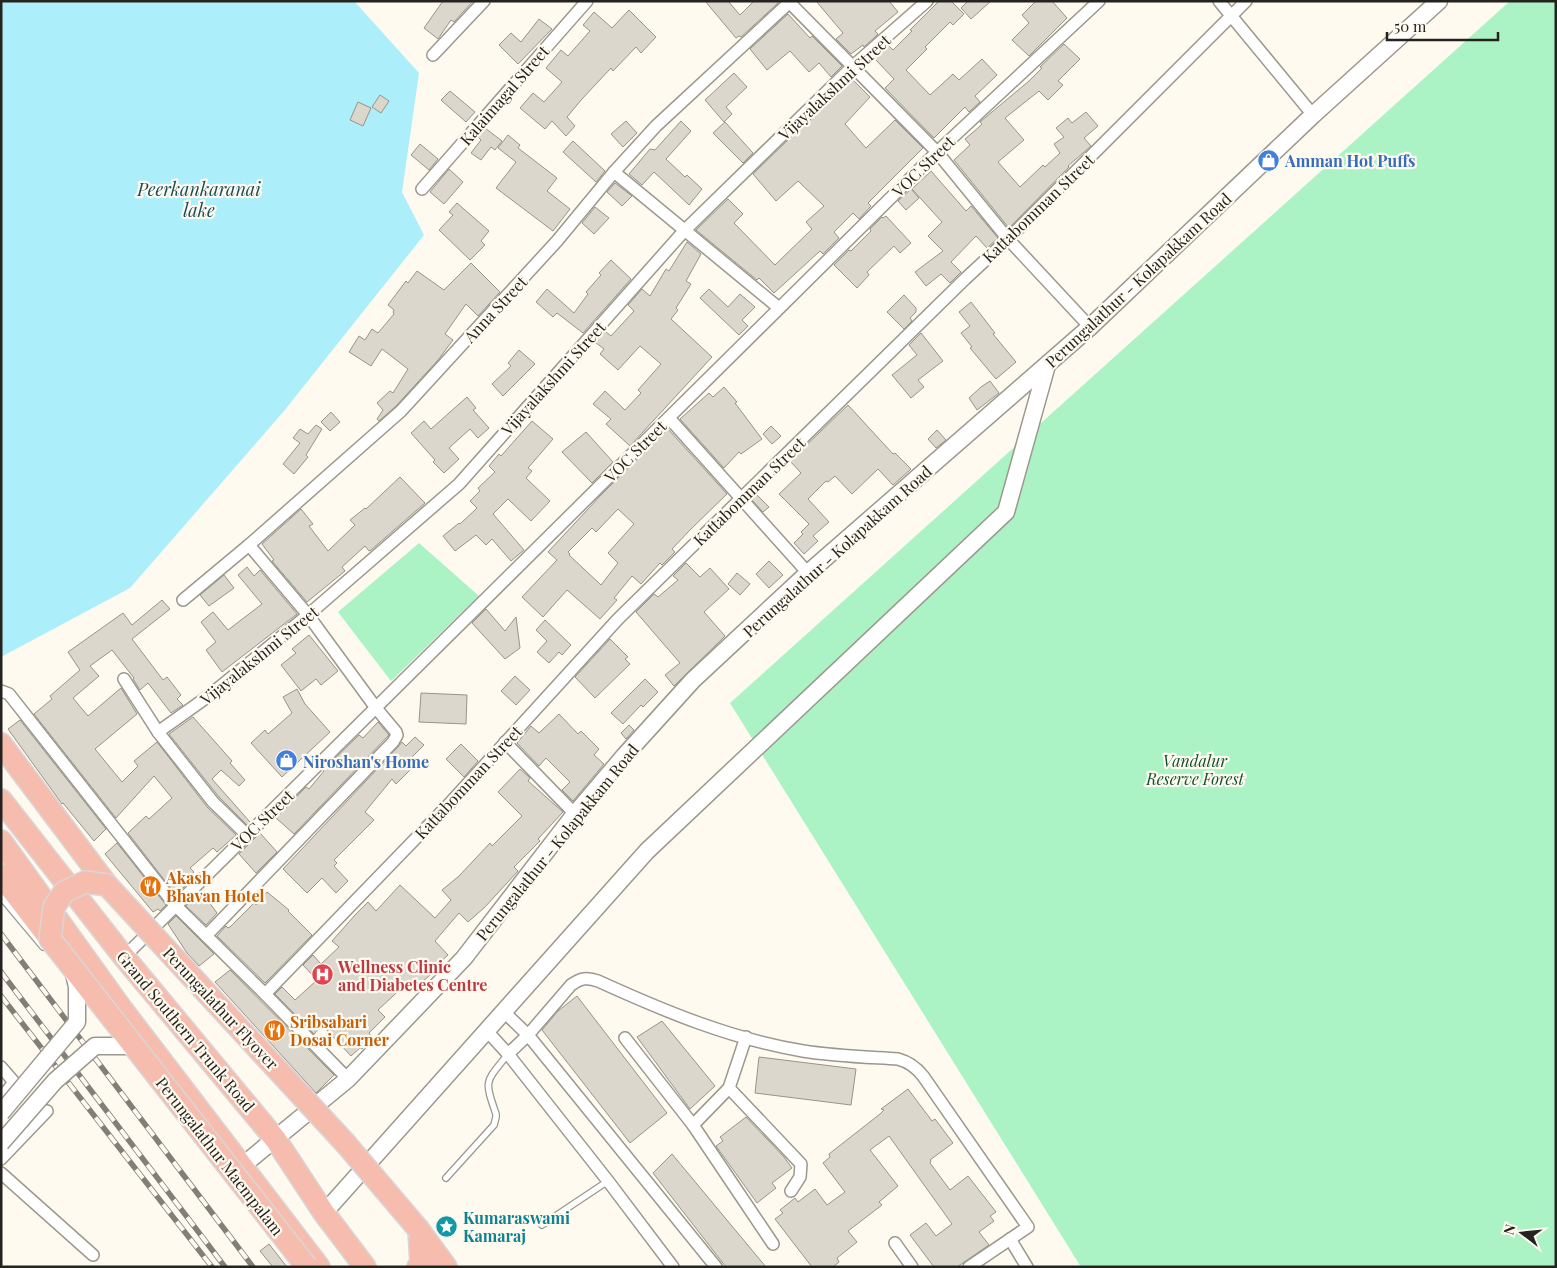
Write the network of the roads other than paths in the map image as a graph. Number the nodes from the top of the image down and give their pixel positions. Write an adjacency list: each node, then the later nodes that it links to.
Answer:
1 (484, 1): 10 (street)
2 (587, 1): 15 (street, Kalaimagal Street)
3 (927, 1): 11 (street, Vijayalakshmi Street)
4 (1099, 1): 13 (street, VOC Street)
5 (1220, 1): 9 (street)
6 (1246, 1): 9 (street, Kattabomman Street)
7 (1439, 1): 12 (main road, Perungalathur - Kolapakkam Road)
8 (789, 2): 11 (street); 14 (street, Anna Street)
9 (1232, 16): 12 (street); 17 (street, Kattabomman Street)
10 (433, 55)
11 (852, 67): 13 (street); 16 (street, Vijayalakshmi Street)
12 (1313, 115): 19 (main road, Perungalathur - Kolapakkam Road)
13 (936, 152): 17 (street); 18 (street, VOC Street)
14 (614, 172): 16 (street); 23 (street, Anna Street)
15 (422, 189)
16 (684, 231): 18 (street); 26 (street, Vijayalakshmi Street)
17 (1008, 239): 19 (street); 22 (street, Kattabomman Street)
18 (779, 308): 21 (street, VOC Street)
19 (1090, 327): 20 (main road, Perungalathur - Kolapakkam Road)
20 (1047, 365): 24 (main road, Perungalathur - Kolapakkam Road); 47 (main road)
21 (669, 418): 22 (street); 29 (street, VOC Street)
22 (741, 498): 24 (street); 31 (street, Kattabomman Street)
23 (249, 545): 25 (street, Anna Street); 26 (street)
24 (808, 573): 34 (main road, Perungalathur - Kolapakkam Road)
25 (183, 600)
26 (308, 616): 29 (street); 30 (street, Vijayalakshmi Street)
27 (124, 679): 30 (street)
28 (1, 691): 40 (street)
29 (376, 708): 35 (street, VOC Street); 41 (street)
30 (158, 732): 35 (street)
31 (505, 742): 34 (street); 45 (street, Kattabomman Street)
32 (1, 744): 38 (highway, Perungalathur Flyover)
33 (1, 800): 43 (highway, Grand Southern Trunk Road)
34 (575, 814): 55 (main road, Perungalathur - Kolapakkam Road)
35 (247, 835): 40 (street, VOC Street)
36 (1, 842): 46 (highway, Grand Southern Trunk Road)
37 (1, 875): 42 (highway, Perungalathur Maempalam)
38 (107, 885): 42 (highway, bridge); 71 (highway, Perungalathur Flyover, bridge)
39 (1, 897): 42 (lane)
40 (175, 905): 41 (street); 43 (street, VOC Street)
41 (206, 936): 45 (street)
42 (48, 945): 44 (highway, Perungalathur Maempalam, bridge)
43 (124, 957): 61 (highway, Grand Southern Trunk Road)
44 (70, 969): 46 (lane); 52 (highway, Perungalathur Maempalam, bridge); 59 (main road, Perungalathur Maempalam, bridge)
45 (265, 994): 55 (street)
46 (121, 1008): 64 (highway, Grand Southern Trunk Road)
47 (504, 1012): 48 (main road); 49 (street)
48 (486, 1032): 53 (street); 69 (main road)
49 (528, 1035): 50 (street); 53 (street); 82 (street)
50 (746, 1037): 56 (street); 72 (street)
51 (625, 1038): 60 (street)
52 (134, 1046): 62 (main road, bridge); 76 (highway, Perungalathur Maempalam, bridge)
53 (508, 1054): 66 (lane); 67 (street)
54 (1, 1067): 57 (street)
55 (348, 1079): 61 (main road, Perungalathur - Kolapakkam Road)
56 (729, 1088): 60 (street); 68 (street)
57 (1, 1099)
58 (47, 1111): 63 (street)
59 (1, 1113)
60 (693, 1125): 74 (street)
61 (276, 1140): 64 (main road, Perungalathur - Kolapakkam Road); 69 (highway, Grand Southern Trunk Road)
62 (1, 1143)
63 (1, 1159)
64 (242, 1166): 77 (highway, Grand Southern Trunk Road)
65 (1, 1173): 75 (street)
66 (446, 1178)
67 (608, 1181): 70 (lane); 81 (street)
68 (791, 1191)
69 (324, 1214): 78 (highway, Grand Southern Trunk Road)
70 (542, 1225)
71 (418, 1230): 79 (highway); 80 (highway, Perungalathur Flyover)
72 (1010, 1239): 84 (street); 85 (street)
73 (895, 1243): 83 (street)
74 (773, 1244)
75 (93, 1255)
76 (307, 1267)
77 (319, 1267)
78 (365, 1267)
79 (418, 1267)
80 (446, 1267)
81 (673, 1267)
82 (716, 1267)
83 (912, 1267)
84 (969, 1267)
85 (1027, 1267)

